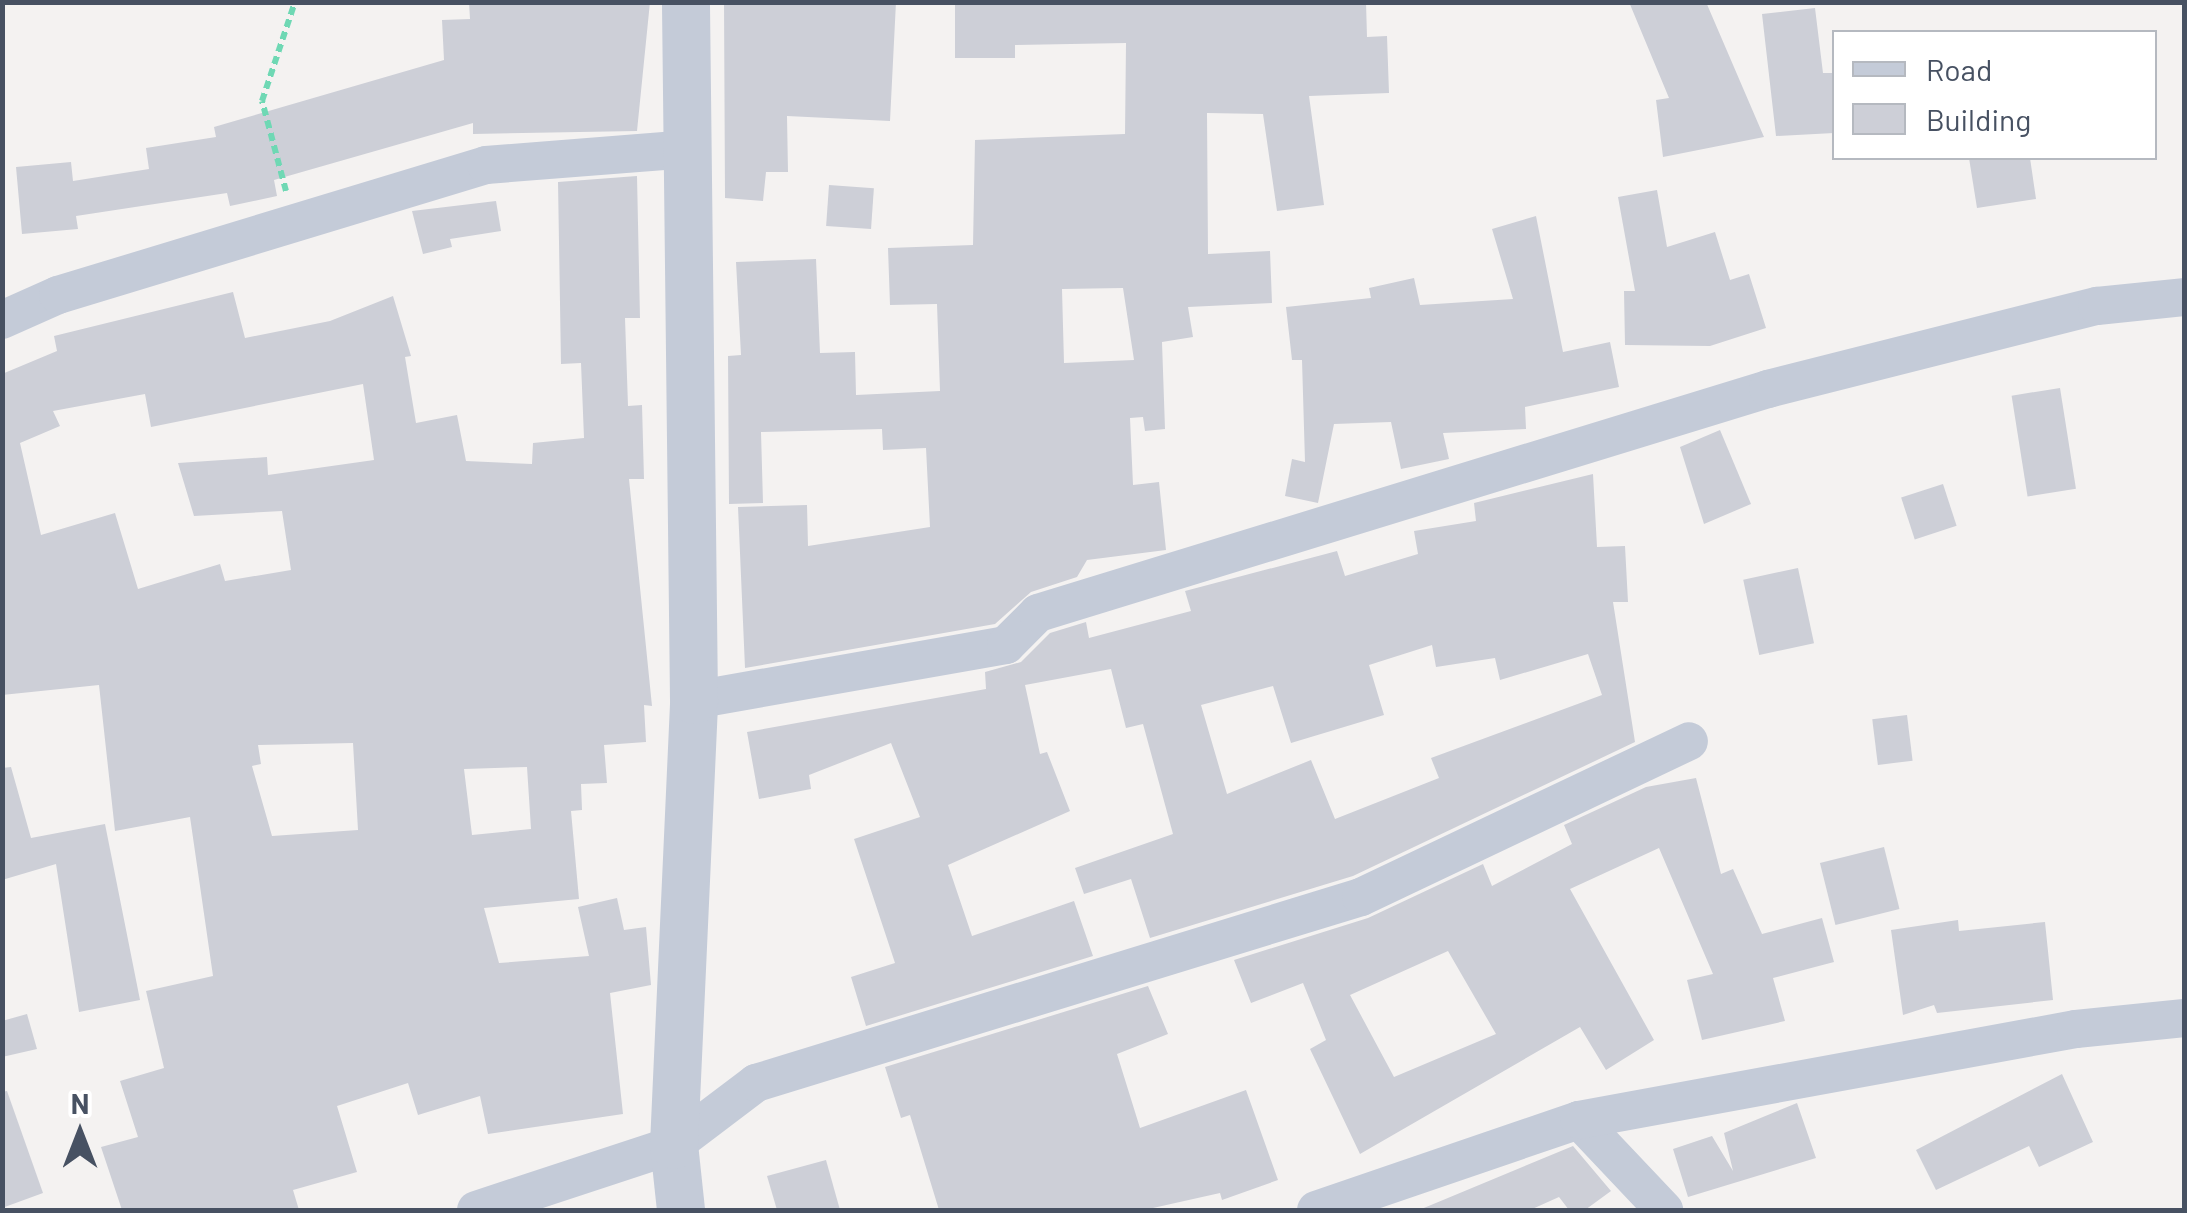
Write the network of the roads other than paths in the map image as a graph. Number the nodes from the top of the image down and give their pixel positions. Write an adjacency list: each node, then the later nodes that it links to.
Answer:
1 (686, 2): 2 (street)
2 (689, 148): 4 (street); 5 (street)
3 (2184, 297): 5 (street)
4 (2, 320)
5 (694, 700): 9 (street)
6 (1689, 741): 9 (street)
7 (2184, 1018): 8 (street)
8 (1579, 1120): 12 (street); 13 (street)
9 (674, 1145): 10 (street); 11 (street)
10 (476, 1210)
11 (682, 1210)
12 (1316, 1210)
13 (1664, 1210)

